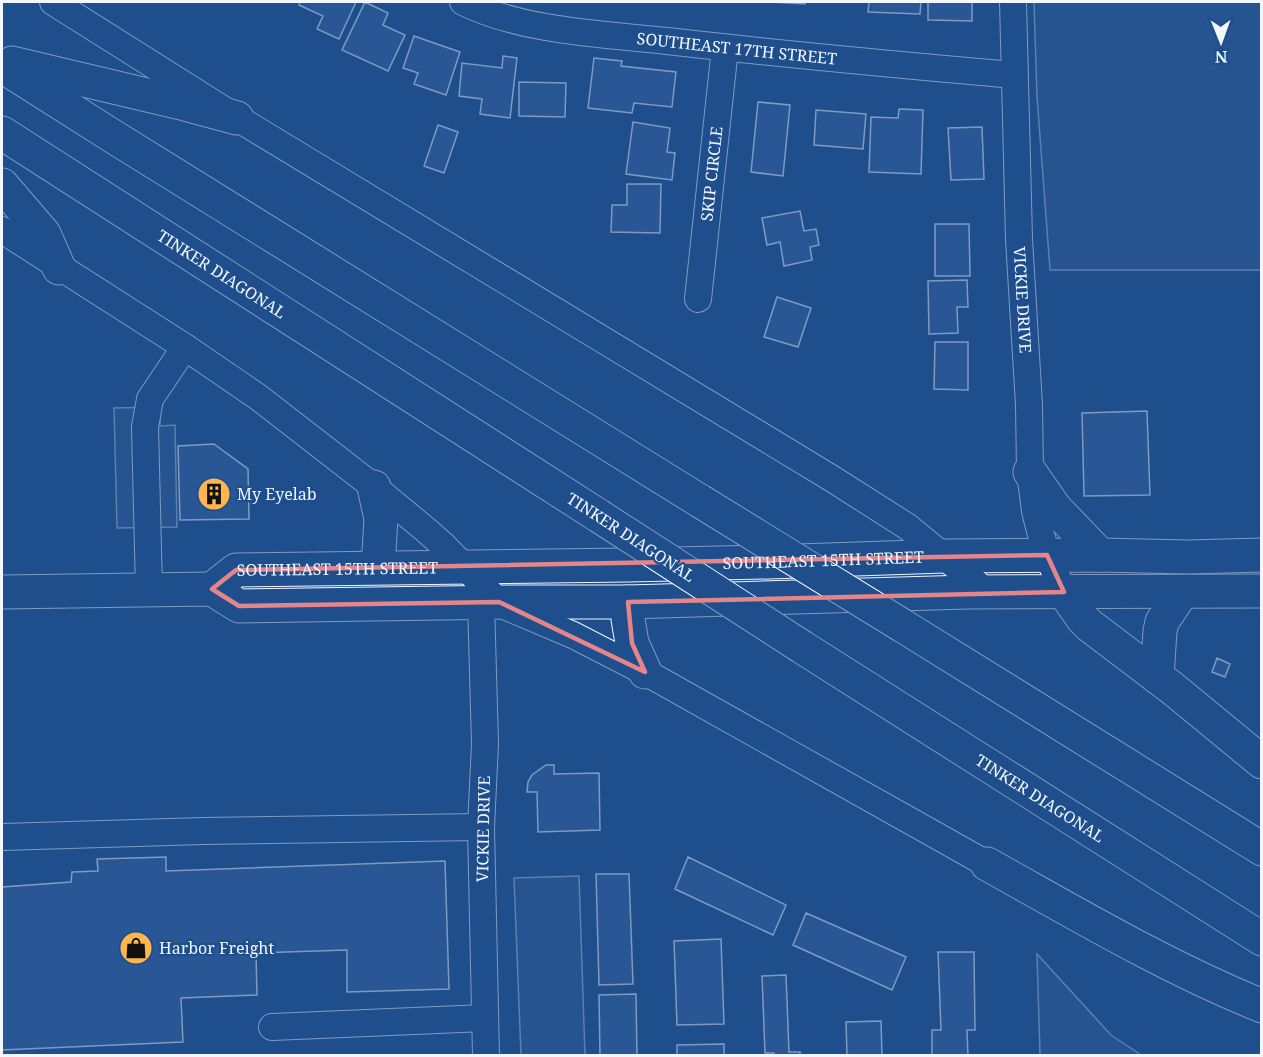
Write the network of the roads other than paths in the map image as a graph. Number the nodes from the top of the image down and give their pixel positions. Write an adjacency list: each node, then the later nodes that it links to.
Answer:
1 (53, 2): 8 (street)
2 (463, 2): 4 (street, SOUTHEAST 17TH STREET)
3 (1013, 2): 7 (street, VICKIE DRIVE)
4 (725, 48): 7 (street, SOUTHEAST 17TH STREET); 13 (street, SKIP CIRCLE)
5 (2, 61): 8 (main road)
6 (2, 66): 37 (main road, bridge)
7 (1014, 75): 15 (street, VICKIE DRIVE)
8 (237, 118): 20 (street)
9 (2, 133): 39 (main road, TINKER DIAGONAL, bridge)
10 (2, 185): 12 (main road)
11 (2, 230): 12 (street)
12 (59, 268): 14 (street)
13 (698, 299)
14 (185, 347): 16 (street); 24 (street)
15 (1030, 472): 17 (street, VICKIE DRIVE); 18 (main road)
16 (374, 487): 21 (street); 22 (main road)
17 (1047, 555): 18 (main road, SOUTHEAST 15TH STREET); 20 (main road, SOUTHEAST 15TH STREET); 28 (street, VICKIE DRIVE)
18 (1100, 555): 19 (main road, SOUTHEAST 15TH STREET)
19 (1262, 555)
20 (944, 556): 21 (main road, SOUTHEAST 15TH STREET); 27 (street)
21 (464, 566): 22 (main road, SOUTHEAST 15TH STREET); 30 (street)
22 (378, 567): 23 (main road, SOUTHEAST 15TH STREET)
23 (212, 589): 24 (main road); 30 (main road, SOUTHEAST 15TH STREET)
24 (149, 590): 26 (main road)
25 (1262, 591): 29 (main road, SOUTHEAST 15TH STREET)
26 (2, 592)
27 (987, 592): 28 (main road, SOUTHEAST 15TH STREET); 31 (main road, SOUTHEAST 15TH STREET)
28 (1064, 592): 29 (main road, SOUTHEAST 15TH STREET); 33 (main road)
29 (1182, 592): 33 (main road)
30 (490, 602): 31 (main road, SOUTHEAST 15TH STREET); 32 (street); 35 (street, VICKIE DRIVE)
31 (628, 602): 32 (main road)
32 (645, 672): 38 (street)
33 (1157, 677): 34 (main road)
34 (1262, 762)
35 (481, 827): 36 (street); 41 (street, VICKIE DRIVE)
36 (2, 837)
37 (1262, 849)
38 (987, 864): 40 (main road)
39 (1262, 939)
40 (1262, 1006)
41 (485, 1018): 42 (street); 43 (street, VICKIE DRIVE)
42 (272, 1027)
43 (486, 1056)

